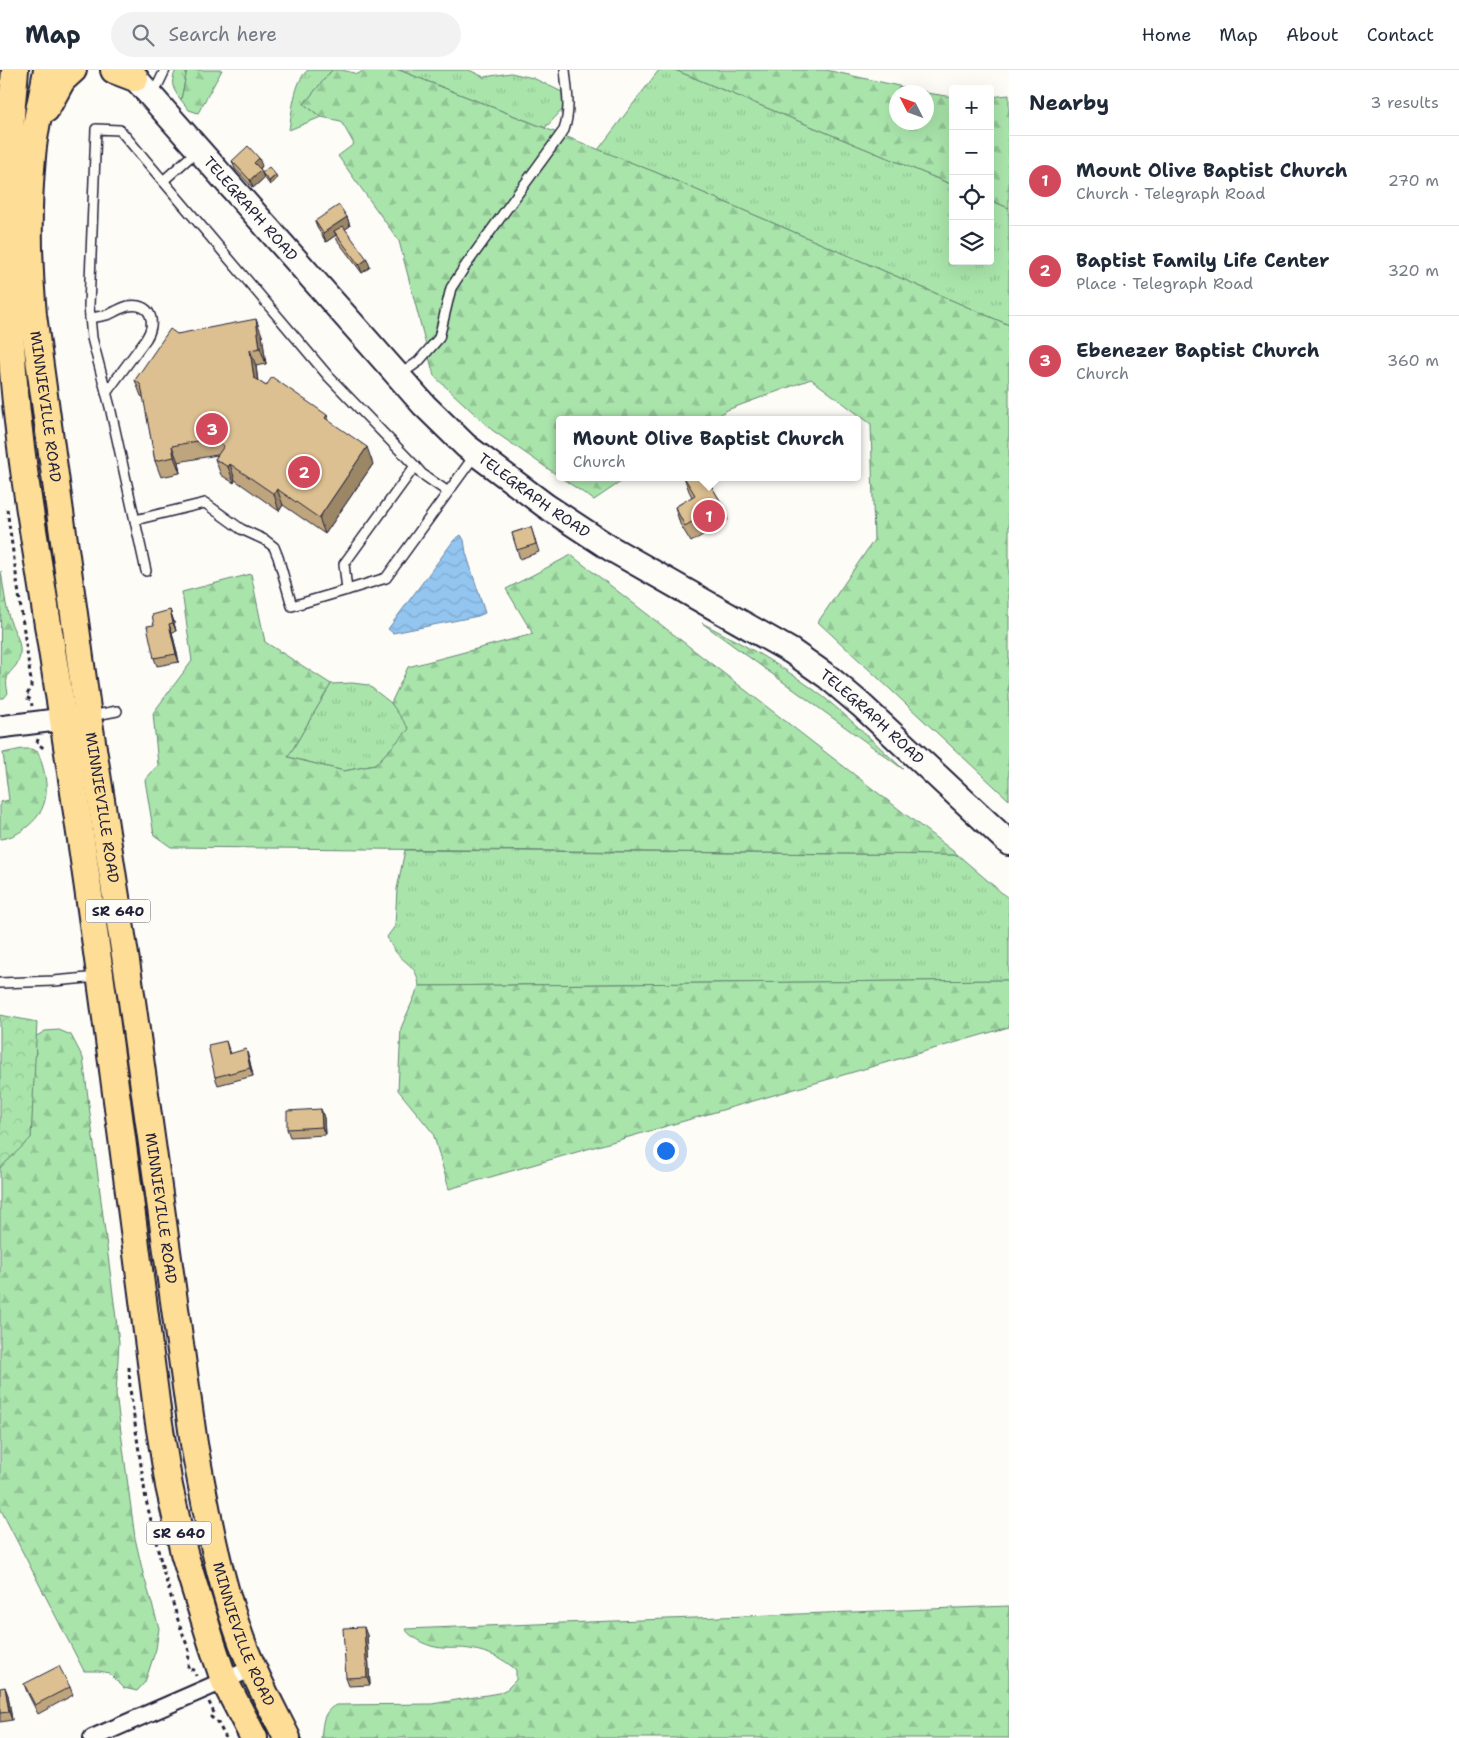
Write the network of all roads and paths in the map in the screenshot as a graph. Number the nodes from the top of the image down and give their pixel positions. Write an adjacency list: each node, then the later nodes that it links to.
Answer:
1 (15, 70): 23 (main road, MINNIEVILLE ROAD / SR 640)
2 (47, 70): 7 (main road, MINNIEVILLE ROAD / SR 640)
3 (73, 70): 7 (main road)
4 (165, 70): 6 (lane)
5 (565, 70): 11 (lane)
6 (132, 79): 8 (main road, TELEGRAPH ROAD)
7 (36, 130): 22 (main road, MINNIEVILLE ROAD / SR 640)
8 (198, 150): 9 (lane); 11 (main road, TELEGRAPH ROAD)
9 (163, 181): 10 (lane); 14 (lane)
10 (90, 318): 12 (lane); 12 (lane)
11 (398, 376): 13 (main road, TELEGRAPH ROAD)
12 (106, 393): 17 (lane)
13 (476, 454): 15 (lane); 25 (main road, TELEGRAPH ROAD)
14 (414, 466): 15 (lane); 19 (lane)
15 (448, 492): 19 (lane)
16 (7, 508): 20 (path)
17 (135, 520): 18 (lane); 19 (lane)
18 (146, 571)
19 (347, 590)
20 (31, 700)
21 (117, 711): 22 (lane)
22 (88, 716): 23 (street); 28 (main road, MINNIEVILLE ROAD / SR 640)
23 (62, 719): 24 (street); 26 (main road, MINNIEVILLE ROAD / SR 640)
24 (0, 727)
25 (1009, 843)
26 (101, 977): 27 (lane); 31 (main road, MINNIEVILLE ROAD / SR 640)
27 (0, 983)
28 (253, 1668): 31 (street); 36 (main road, MINNIEVILLE ROAD / SR 640)
29 (188, 1669): 30 (path)
30 (194, 1670)
31 (224, 1680): 33 (street); 35 (main road, MINNIEVILLE ROAD / SR 640)
32 (214, 1713): 34 (path)
33 (92, 1738)
34 (226, 1738)
35 (254, 1738)
36 (287, 1738)

